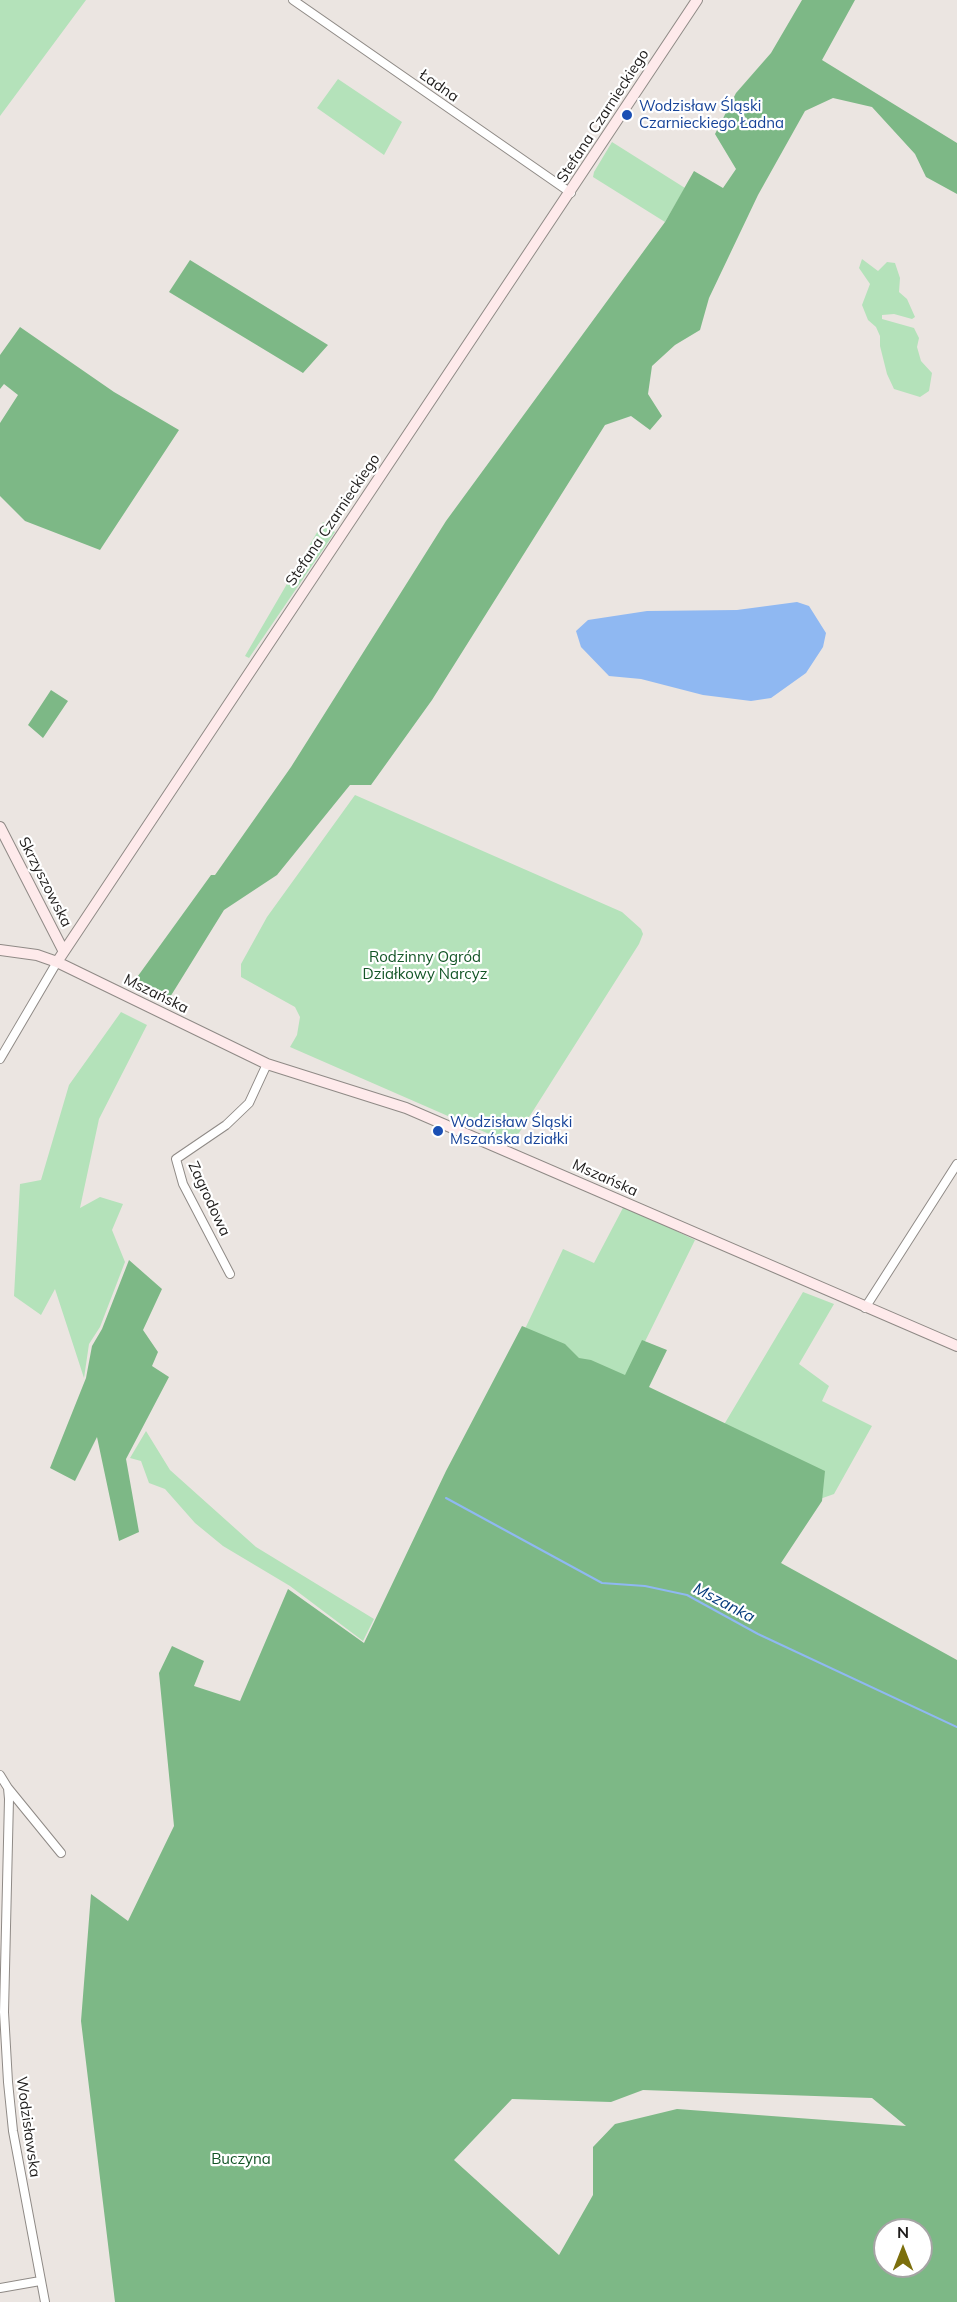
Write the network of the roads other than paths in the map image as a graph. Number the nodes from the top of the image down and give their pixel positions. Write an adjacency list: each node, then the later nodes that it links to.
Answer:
1 (293, 0): 3 (street, Ładna)
2 (697, 0): 3 (street, Stefana Czarnieckiego)
3 (570, 193): 6 (street, Stefana Czarnieckiego)
4 (0, 827): 6 (street, Skrzyszowska)
5 (0, 950): 7 (street, Mszańska)
6 (63, 950): 7 (street, Stefana Czarnieckiego)
7 (57, 962): 8 (street, Stefana Czarnieckiego); 9 (street, Mszańska)
8 (0, 1059)
9 (267, 1064): 11 (street, Zagrodowa); 12 (street, Mszańska)
10 (957, 1164): 12 (street)
11 (231, 1274)
12 (865, 1308): 13 (street, Mszańska)
13 (957, 1346)
14 (0, 1775): 15 (street)
15 (8, 1788): 16 (street); 17 (street, Wodzisławska)
16 (61, 1853)
17 (40, 2282): 18 (street); 19 (street, Wodzisławska)
18 (0, 2288)
19 (45, 2302)

